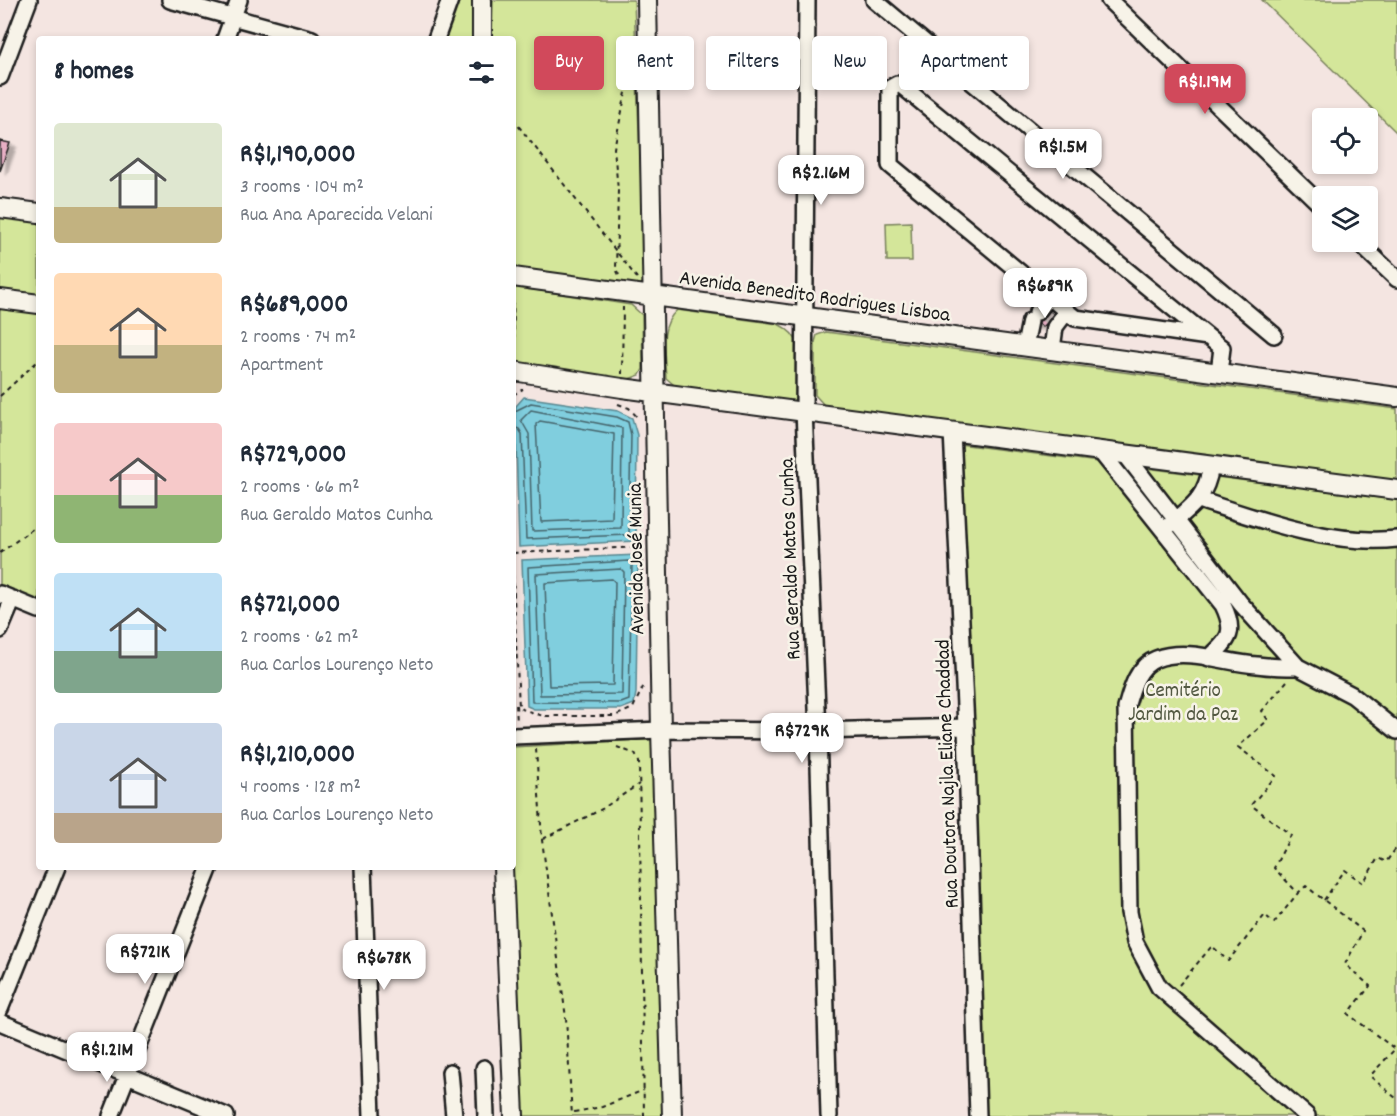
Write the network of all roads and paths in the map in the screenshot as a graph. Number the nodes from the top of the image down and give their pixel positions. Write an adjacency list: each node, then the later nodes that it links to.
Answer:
1 (28, 0): 15 (street)
2 (170, 0): 10 (street)
3 (239, 0): 10 (street)
4 (450, 0): 13 (street)
5 (482, 0): 14 (main road)
6 (647, 0): 26 (main road, Avenida José Munia)
7 (807, 0): 30 (street, Rua Geraldo Matos Cunha)
8 (874, 0): 32 (street)
9 (1109, 0): 18 (street)
10 (233, 17): 11 (street); 12 (street)
11 (226, 36)
12 (301, 36)
13 (437, 36)
14 (482, 36)
15 (0, 77)
16 (627, 90): 21 (path)
17 (516, 123): 21 (path)
18 (1312, 196)
19 (0, 208): 20 (main road)
20 (36, 213)
21 (616, 250): 25 (path); 25 (path)
22 (1369, 252): 24 (street)
23 (516, 277): 25 (main road, Avenida Benedito Rodrigues Lisboa)
24 (1397, 279)
25 (623, 287): 26 (main road, Avenida Benedito Rodrigues Lisboa); 41 (path)
26 (653, 296): 30 (main road, Avenida Benedito Rodrigues Lisboa); 40 (main road, Avenida José Munia)
27 (0, 298): 28 (main road)
28 (36, 304)
29 (1051, 313): 31 (street); 31 (street); 33 (street); 33 (street)
30 (803, 316): 33 (main road, Avenida Benedito Rodrigues Lisboa); 45 (street, Rua Geraldo Matos Cunha)
31 (1184, 326): 35 (street)
32 (1274, 335)
33 (1040, 348): 35 (main road, Avenida Benedito Rodrigues Lisboa)
34 (36, 363): 42 (path)
35 (1220, 364): 43 (main road, Avenida Benedito Rodrigues Lisboa)
36 (516, 371): 41 (main road)
37 (516, 382): 39 (path)
38 (524, 389): 39 (path)
39 (518, 392)
40 (654, 392): 41 (main road); 45 (main road); 70 (main road, Avenida José Munia)
41 (616, 395): 44 (path); 44 (path)
42 (0, 396)
43 (1397, 397)
44 (629, 408): 46 (path)
45 (804, 411): 47 (main road); 72 (street, Rua Geraldo Matos Cunha)
46 (640, 422)
47 (952, 431): 48 (main road); 69 (street, Rua Doutora Najla Eliane Chaddad)
48 (1100, 451): 49 (main road); 56 (street)
49 (1125, 454): 50 (main road); 53 (street)
50 (1211, 466): 51 (main road); 52 (street)
51 (1397, 490)
52 (1199, 500): 53 (street); 57 (street)
53 (1177, 519): 56 (street); 67 (street)
54 (641, 524): 58 (path)
55 (36, 526): 60 (path)
56 (1164, 529): 66 (street)
57 (1397, 539)
58 (640, 547): 59 (path); 62 (path)
59 (516, 553)
60 (0, 554)
61 (6, 597): 63 (street); 64 (street)
62 (642, 604)
63 (36, 609)
64 (0, 630)
65 (516, 641): 68 (path)
66 (1209, 658): 67 (street); 104 (street)
67 (1298, 667): 71 (street); 83 (path)
68 (644, 685)
69 (966, 727): 72 (street); 103 (street, Rua Doutora Najla Eliane Chaddad)
70 (661, 730): 72 (street); 73 (street); 101 (main road, Avenida José Munia)
71 (1397, 730)
72 (818, 731): 102 (street, Rua Geraldo Matos Cunha)
73 (516, 736)
74 (536, 744): 77 (path)
75 (612, 745): 76 (path)
76 (639, 784): 77 (path); 91 (path)
77 (542, 840): 93 (path)
78 (1397, 847): 84 (path)
79 (56, 870): 86 (street)
80 (209, 870): 90 (street)
81 (363, 870): 96 (street)
82 (503, 870): 99 (main road)
83 (1298, 893): 84 (path); 85 (path)
84 (1324, 900): 92 (path)
85 (1179, 985)
86 (0, 1009)
87 (0, 1022): 90 (street)
88 (484, 1068): 98 (street)
89 (450, 1072): 97 (street)
90 (128, 1074): 94 (street); 95 (street)
91 (644, 1090): 93 (path); 100 (path)
92 (1397, 1099)
93 (573, 1114)
94 (111, 1116)
95 (226, 1116)
96 (372, 1116)
97 (454, 1116)
98 (486, 1116)
99 (513, 1116)
100 (644, 1116)
101 (672, 1116)
102 (829, 1116)
103 (978, 1116)
104 (1307, 1116)

